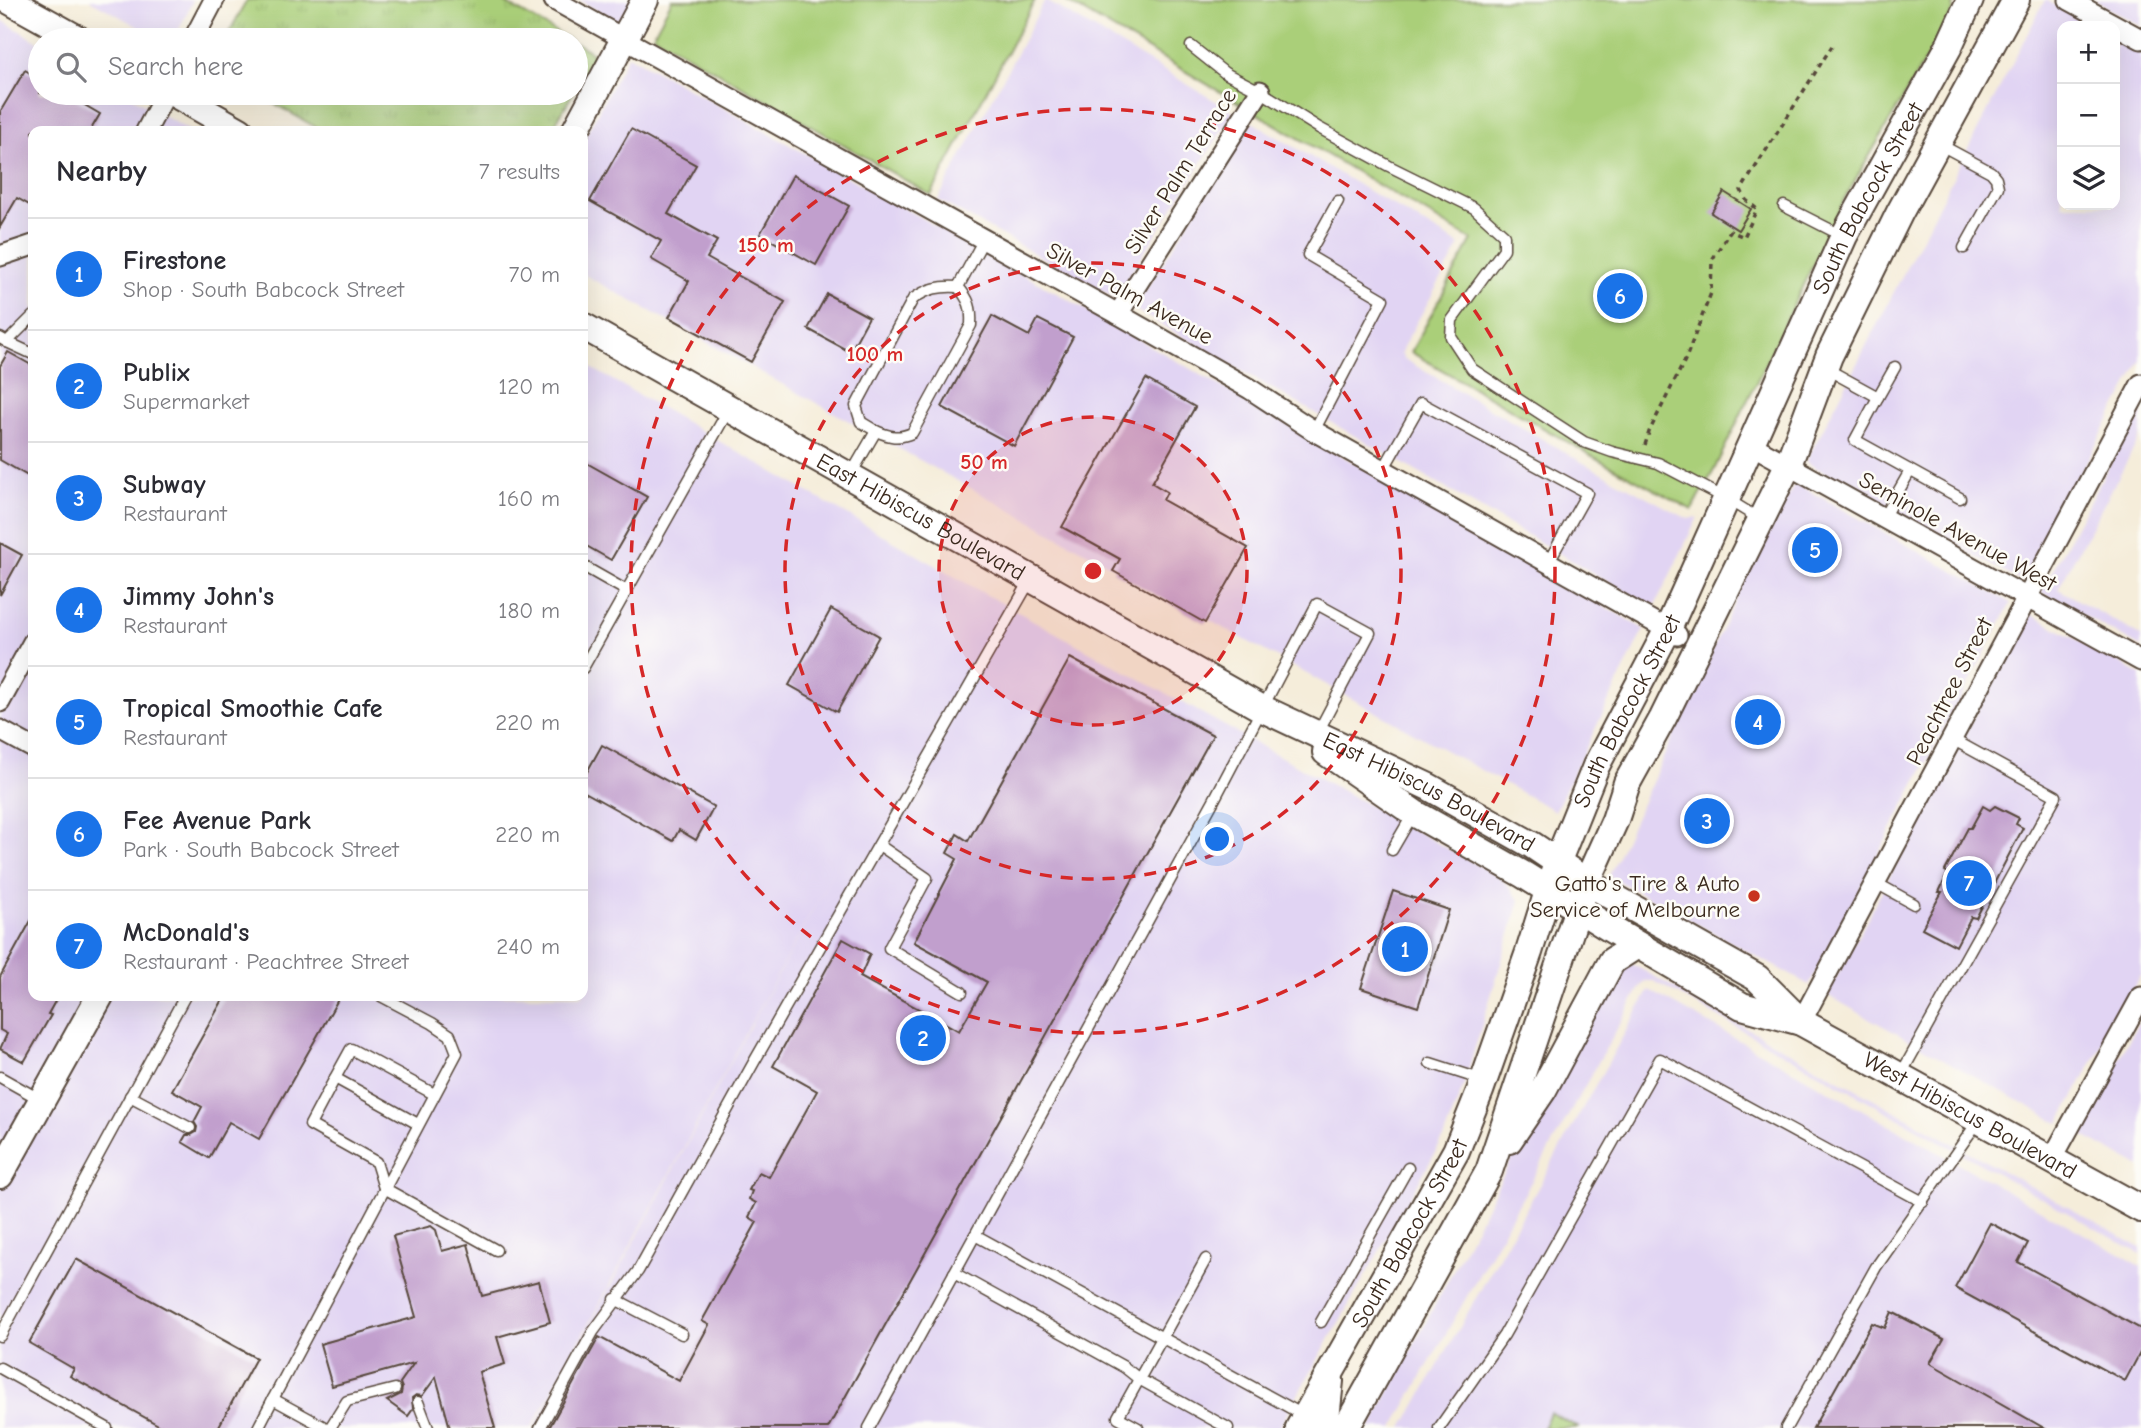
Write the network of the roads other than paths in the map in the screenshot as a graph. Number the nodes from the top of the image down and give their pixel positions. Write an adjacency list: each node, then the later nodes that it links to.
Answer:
1 (8, 0): 8 (main road)
2 (214, 0): 9 (street)
3 (554, 0): 10 (street, Silver Palm Avenue)
4 (645, 0): 10 (main road)
5 (1970, 0): 22 (main road, South Babcock Street)
6 (2016, 0): 19 (main road, South Babcock Street)
7 (2069, 0): 11 (street)
8 (58, 28)
9 (199, 28)
10 (625, 39): 18 (main road); 23 (street, Silver Palm Avenue)
11 (2141, 40)
12 (1191, 47): 13 (lane)
13 (1260, 90): 28 (street, Silver Palm Terrace); 46 (lane)
14 (160, 105): 16 (street)
15 (194, 105): 17 (main road)
16 (149, 126)
17 (231, 126)
18 (578, 126)
19 (1938, 144): 25 (lane); 34 (main road, South Babcock Street)
20 (1338, 201): 39 (lane)
21 (1784, 206): 22 (lane)
22 (1844, 236): 40 (main road, South Babcock Street)
23 (984, 239): 27 (lane); 28 (street, Silver Palm Avenue)
24 (28, 247): 26 (street)
25 (1964, 248)
26 (0, 256)
27 (958, 286): 38 (lane); 38 (lane)
28 (1118, 314): 39 (street, Silver Palm Avenue)
29 (28, 320): 31 (lane)
30 (588, 329): 37 (main road, East Hibiscus Boulevard)
31 (4, 340): 32 (lane)
32 (28, 352)
33 (1895, 367): 36 (lane)
34 (1824, 368): 36 (lane); 41 (main road, South Babcock Street)
35 (2141, 383): 53 (street, Peachtree Street)
36 (1878, 397): 43 (lane)
37 (729, 409): 44 (main road, East Hibiscus Boulevard); 52 (lane)
38 (876, 431): 44 (lane)
39 (1314, 431): 42 (street, Silver Palm Avenue)
40 (1751, 444): 41 (street, Seminole Avenue West); 46 (main road, South Babcock Street)
41 (1788, 465): 47 (street, Seminole Avenue West); 48 (main road, South Babcock Street)
42 (1383, 470): 49 (street, Silver Palm Avenue); 49 (lane)
43 (1910, 471): 45 (lane); 47 (lane)
44 (850, 477): 51 (main road, East Hibiscus Boulevard)
45 (1960, 498)
46 (1727, 499): 48 (lane); 54 (main road, South Babcock Street)
47 (1883, 518): 53 (street, Seminole Avenue West)
48 (1761, 520): 68 (main road, South Babcock Street)
49 (1549, 561): 54 (street, Silver Palm Avenue)
50 (588, 569): 52 (lane)
51 (1032, 579): 59 (main road, East Hibiscus Boulevard); 65 (lane)
52 (626, 591): 56 (lane)
53 (2026, 597): 57 (street, Seminole Avenue West); 62 (street, Peachtree Street)
54 (1673, 632): 67 (main road, South Babcock Street)
55 (28, 651): 58 (street)
56 (588, 659)
57 (2141, 661)
58 (0, 702)
59 (1261, 708): 61 (main road, East Hibiscus Boulevard); 61 (lane); 64 (main road, East Hibiscus Boulevard); 98 (lane)
60 (0, 730): 63 (street)
61 (1317, 734): 67 (main road, East Hibiscus Boulevard)
62 (1952, 739): 69 (street, Peachtree Street); 83 (lane)
63 (28, 745)
64 (1414, 813): 66 (lane); 70 (main road, East Hibiscus Boulevard)
65 (879, 845): 74 (lane); 102 (lane)
66 (1392, 850)
67 (1557, 863): 68 (main road, East Hibiscus Boulevard); 70 (main road, South Babcock Street)
68 (1587, 882): 72 (main road, South Babcock Street); 79 (main road, West Hibiscus Boulevard)
69 (1876, 883): 71 (lane); 79 (street, Peachtree Street)
70 (1548, 892): 72 (main road, East Hibiscus Boulevard); 84 (main road, South Babcock Street)
71 (1914, 904)
72 (1578, 910): 73 (main road, West Hibiscus Boulevard); 93 (main road, South Babcock Street)
73 (1637, 945): 79 (main road, West Hibiscus Boulevard); 93 (main road)
74 (962, 992)
75 (2141, 997): 91 (street)
76 (97, 1001): 87 (main road)
77 (182, 1001): 86 (lane)
78 (390, 1001): 85 (lane)
79 (1801, 1022): 83 (main road, West Hibiscus Boulevard)
80 (1430, 1063): 84 (lane)
81 (0, 1077): 87 (lane)
82 (335, 1078): 85 (lane); 89 (lane); 95 (lane)
83 (1899, 1078): 88 (main road, West Hibiscus Boulevard)
84 (1483, 1081): 113 (main road, South Babcock Street)
85 (434, 1094): 89 (lane)
86 (130, 1096): 90 (lane); 105 (lane)
87 (41, 1100): 94 (main road)
88 (1979, 1119): 91 (main road, West Hibiscus Boulevard); 96 (lane)
89 (418, 1124): 95 (lane)
90 (190, 1128)
91 (2052, 1159): 97 (main road, West Hibiscus Boulevard)
92 (1408, 1168): 103 (lane)
93 (1489, 1171): 112 (main road, South Babcock Street)
94 (0, 1175)
95 (383, 1188): 99 (lane); 110 (lane)
96 (1923, 1202): 122 (lane); 123 (lane)
97 (2141, 1209)
98 (975, 1235): 101 (lane); 106 (lane)
99 (496, 1250)
100 (1206, 1259): 106 (lane)
101 (954, 1273): 108 (lane); 119 (lane)
102 (615, 1299): 104 (lane); 118 (lane)
103 (1321, 1322)
104 (682, 1334)
105 (0, 1336)
106 (1163, 1336): 108 (lane); 113 (lane)
107 (0, 1368): 114 (lane)
108 (1139, 1378): 120 (lane); 121 (lane)
109 (395, 1389): 116 (lane)
110 (273, 1399): 115 (lane); 116 (lane)
111 (418, 1402): 117 (lane)
112 (1353, 1423)
113 (1309, 1425)
114 (107, 1428)
115 (258, 1428)
116 (328, 1428)
117 (428, 1428)
118 (540, 1428)
119 (869, 1428)
120 (1138, 1428)
121 (1228, 1428)
122 (1439, 1428)
123 (1786, 1428)

